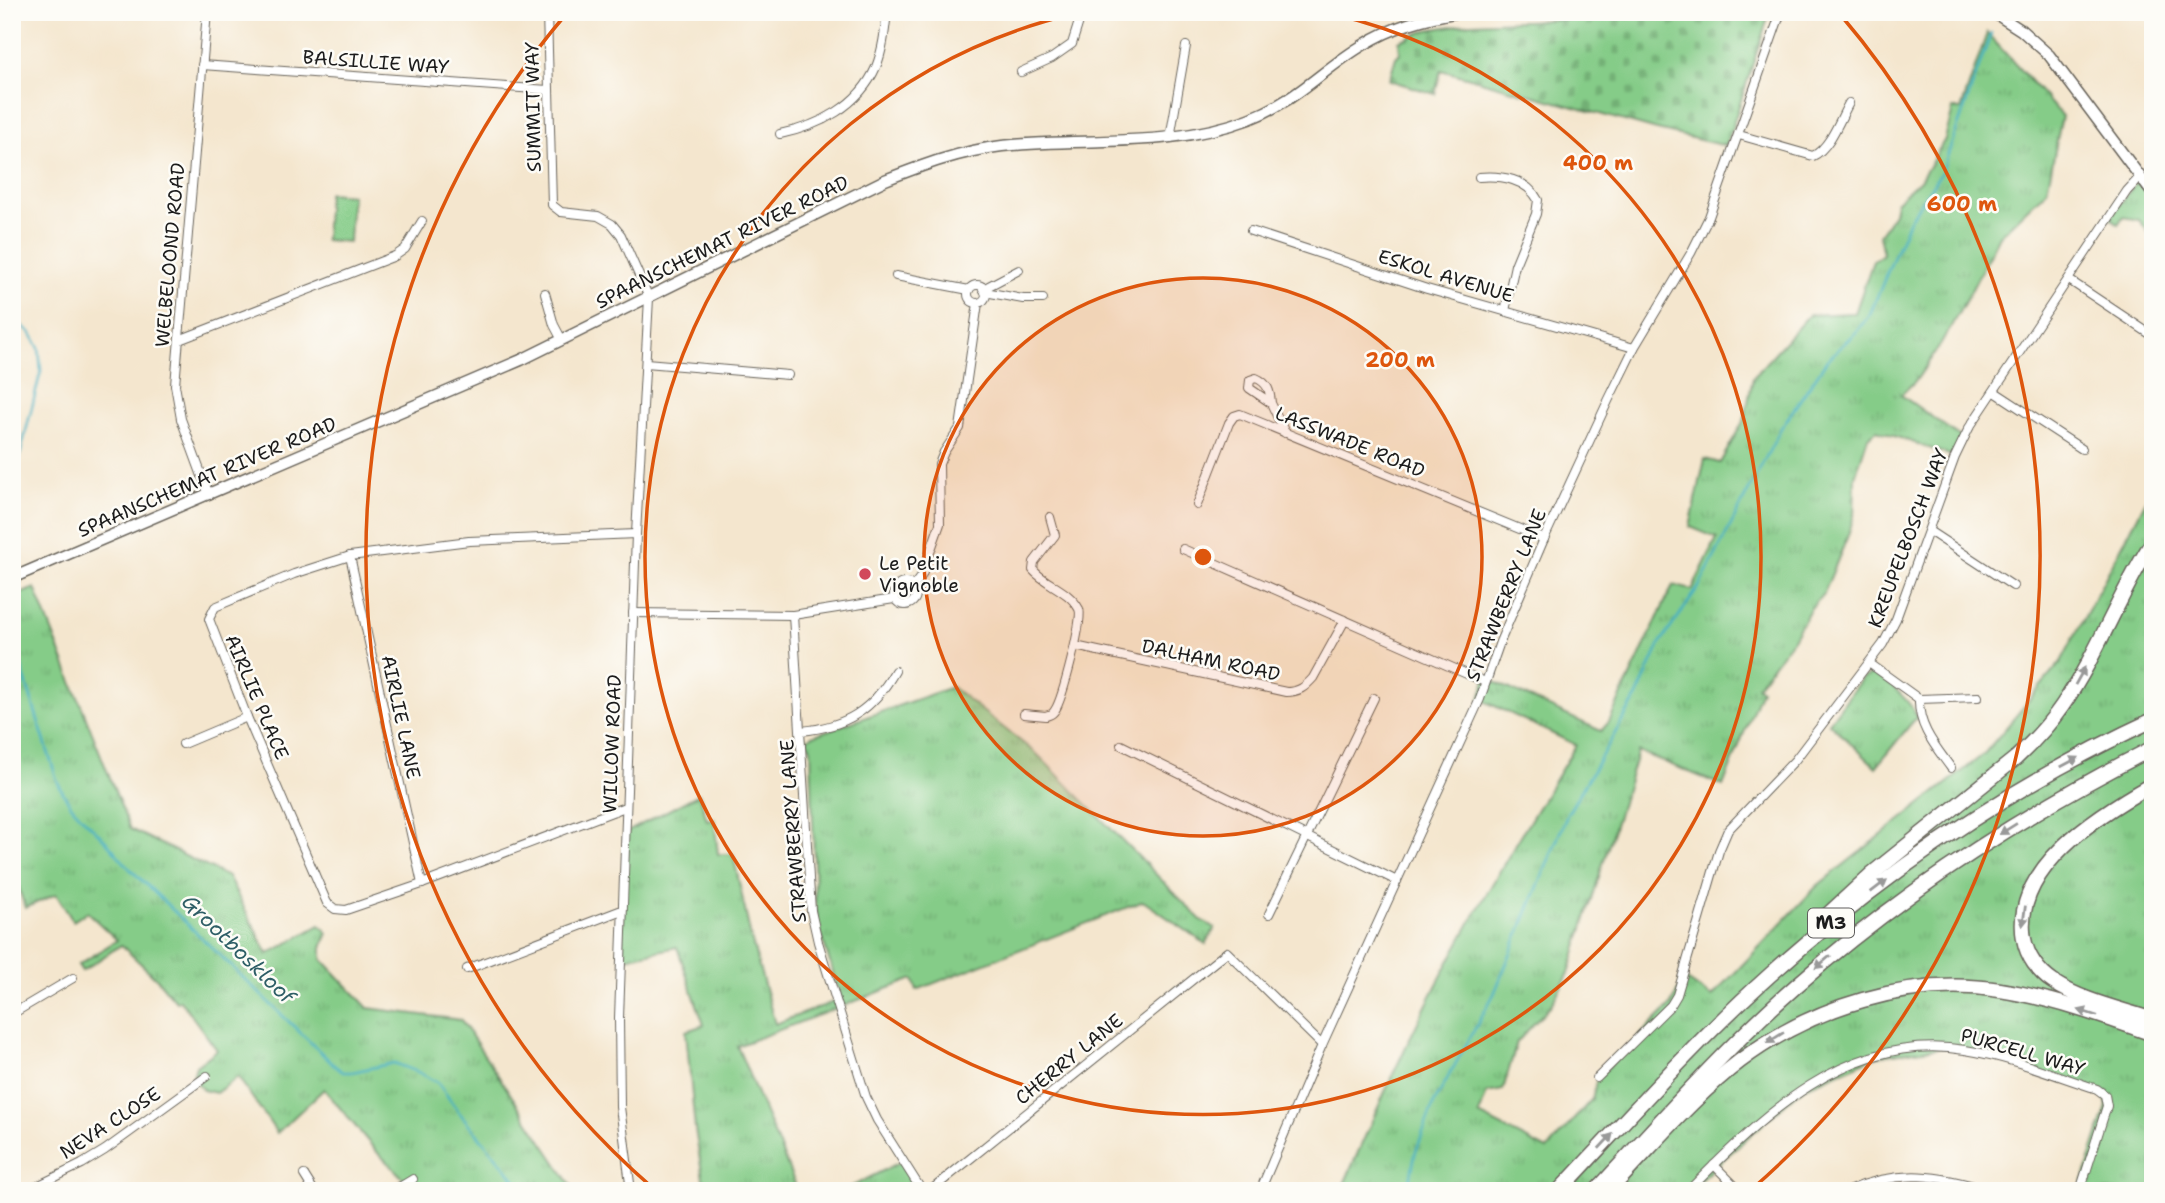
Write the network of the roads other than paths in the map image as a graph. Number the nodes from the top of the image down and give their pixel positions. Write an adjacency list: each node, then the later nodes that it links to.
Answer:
1 (206, 12): 11 (street, WELBELOOND ROAD)
2 (547, 12): 13 (street, SUMMIT WAY)
3 (887, 12): 15 (street)
4 (1082, 12): 12 (street)
5 (1419, 12): 9 (main road)
6 (1460, 12): 9 (main road, SPAANSCHEMAT RIVER ROAD)
7 (1781, 12): 16 (street, STRAWBERRY LANE)
8 (1993, 12): 19 (main road)
9 (1411, 22): 17 (main road, SPAANSCHEMAT RIVER ROAD)
10 (1186, 46): 17 (street)
11 (202, 65): 13 (street, BALSILLIE WAY); 34 (street, WELBELOOND ROAD)
12 (1021, 72)
13 (548, 90): 29 (street, SUMMIT WAY)
14 (1849, 103): 16 (street)
15 (780, 134)
16 (1739, 135): 36 (street, STRAWBERRY LANE)
17 (1170, 138): 29 (main road, SPAANSCHEMAT RIVER ROAD)
18 (1479, 177): 32 (street)
19 (2140, 177): 20 (main road); 25 (street, KREUPELBOSCH WAY)
20 (2153, 194)
21 (422, 221): 34 (street)
22 (1251, 231): 32 (street, ESKOL AVENUE)
23 (1019, 270): 27 (street)
24 (896, 276): 26 (street)
25 (2068, 280): 33 (street); 39 (street, KREUPELBOSCH WAY)
26 (969, 290): 27 (street); 31 (street)
27 (984, 290): 30 (street); 31 (street)
28 (545, 293): 35 (street)
29 (649, 298): 35 (main road, SPAANSCHEMAT RIVER ROAD); 37 (street, WILLOW ROAD)
30 (1043, 299)
31 (978, 303): 53 (street)
32 (1505, 311): 36 (street, ESKOL AVENUE)
33 (2153, 336)
34 (179, 340): 43 (street, WELBELOOND ROAD)
35 (562, 340): 43 (main road, SPAANSCHEMAT RIVER ROAD)
36 (1634, 348): 48 (street, STRAWBERRY LANE)
37 (646, 363): 38 (street); 47 (street, WILLOW ROAD)
38 (788, 375)
39 (1995, 392): 42 (street); 46 (street, KREUPELBOSCH WAY)
40 (1271, 403): 41 (street)
41 (1285, 433): 44 (street, LASSWADE ROAD); 48 (street, LASSWADE ROAD)
42 (2082, 449)
43 (209, 495): 52 (main road, SPAANSCHEMAT RIVER ROAD)
44 (1198, 505)
45 (1050, 517): 59 (street)
46 (1929, 531): 54 (street); 60 (street, KREUPELBOSCH WAY)
47 (636, 534): 51 (street, AIRLIE PLACE); 56 (street, WILLOW ROAD)
48 (1544, 538): 62 (street, STRAWBERRY LANE)
49 (2153, 541): 82 (highway, one-way to 49)
50 (1182, 549): 58 (street)
51 (350, 556): 67 (street, AIRLIE PLACE); 78 (street, AIRLIE LANE)
52 (12, 578)
53 (915, 585): 55 (street); 55 (street)
54 (2013, 586)
55 (894, 599): 57 (street)
56 (633, 613): 57 (street); 75 (street, WILLOW ROAD)
57 (793, 615): 69 (street, STRAWBERRY LANE)
58 (1345, 620): 59 (street, DALHAM ROAD); 62 (street)
59 (1074, 646): 66 (street)
60 (1868, 663): 65 (street); 89 (street, KREUPELBOSCH WAY)
61 (895, 671): 69 (street)
62 (1485, 682): 77 (street, STRAWBERRY LANE)
63 (1978, 697): 65 (street)
64 (1374, 698): 76 (street)
65 (1919, 699): 73 (street)
66 (1024, 714)
67 (247, 717): 70 (street); 78 (street, AIRLIE PLACE)
68 (2153, 720): 82 (highway, M3, one-way to 68)
69 (801, 732): 99 (street, STRAWBERRY LANE)
70 (183, 744)
71 (1121, 745): 76 (street)
72 (2153, 748): 103 (highway, M3, one-way to 103)
73 (1951, 768)
74 (2153, 784): 85 (highway, one-way to 85)
75 (625, 807): 78 (street, AIRLIE PLACE); 79 (street, WILLOW ROAD)
76 (1306, 836): 77 (street); 80 (street)
77 (1397, 881): 87 (street, STRAWBERRY LANE)
78 (422, 884)
79 (622, 910): 81 (street); 98 (street, WILLOW ROAD)
80 (1269, 914)
81 (467, 969)
82 (1768, 977): 102 (highway, M3, one-way to 82)
83 (73, 978): 84 (street)
84 (12, 1014)
85 (2153, 1020)
86 (2153, 1034): 104 (highway, one-way to 104)
87 (1322, 1045): 100 (street, CHERRY LANE); 101 (street, STRAWBERRY LANE)
88 (207, 1076): 95 (street, NEVA CLOSE)
89 (1597, 1078)
90 (1714, 1165): 105 (street, PURCELL WAY); 106 (street); 109 (street, PURCELL WAY)
91 (304, 1175): 96 (street)
92 (413, 1179): 97 (street)
93 (12, 1180): 95 (street)
94 (1973, 1188): 107 (street); 108 (street)
95 (24, 1191)
96 (314, 1191)
97 (393, 1191)
98 (631, 1191)
99 (922, 1191)
100 (930, 1191)
101 (1260, 1191)
102 (1559, 1191)
103 (1596, 1191)
104 (1608, 1191)
105 (1688, 1191)
106 (1740, 1191)
107 (1848, 1191)
108 (1991, 1191)
109 (2080, 1191)

